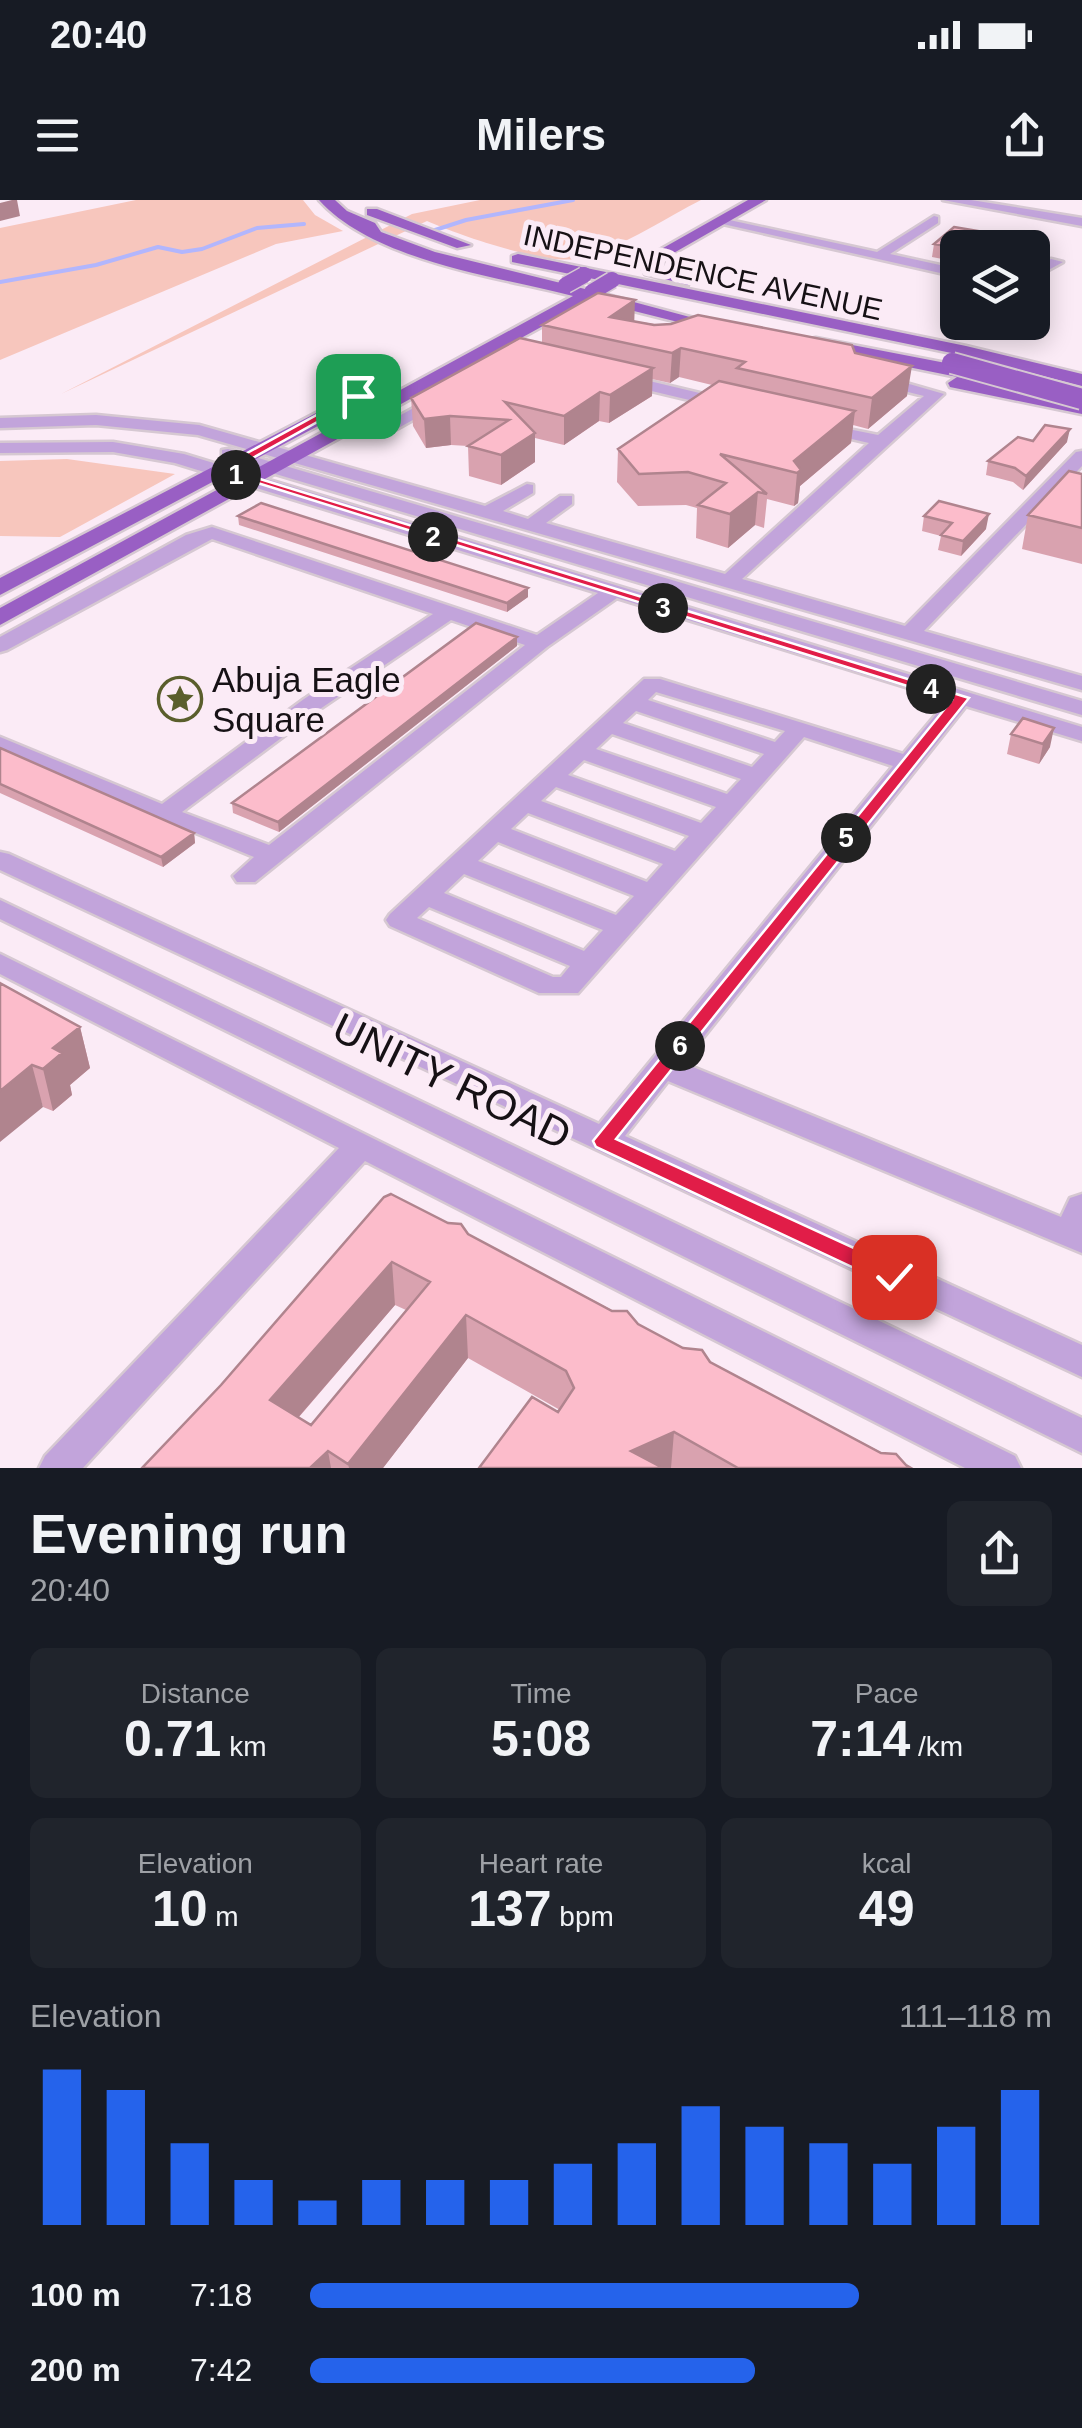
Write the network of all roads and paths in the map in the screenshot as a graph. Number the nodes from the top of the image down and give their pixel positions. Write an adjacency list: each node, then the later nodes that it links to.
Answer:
1 (326, 200): 8 (main road, INDEPENDENCE AVENUE)
2 (727, 200): 12 (main road)
3 (758, 200): 10 (main road)
4 (948, 200): 11 (street)
5 (994, 200): 7 (street)
6 (366, 206): 19 (main road); 23 (main road, INDEPENDENCE AVENUE)
7 (1082, 214)
8 (352, 220): 19 (main road); 23 (main road, INDEPENDENCE AVENUE)
9 (934, 220): 14 (street)
10 (720, 222): 13 (main road); 14 (street)
11 (1082, 222)
12 (624, 254)
13 (659, 255): 18 (main road); 24 (main road)
14 (878, 256): 16 (street)
15 (1056, 262): 17 (street)
16 (940, 268)
17 (1050, 268)
18 (611, 274): 19 (main road, bridge); 27 (main road, INDEPENDENCE AVENUE)
19 (579, 285): 20 (main road, INDEPENDENCE AVENUE); 21 (main road); 39 (main road)
20 (678, 319): 21 (main road); 22 (main road, INDEPENDENCE AVENUE)
21 (534, 324): 38 (main road)
22 (745, 333)
23 (954, 359): 27 (main road, INDEPENDENCE AVENUE); 29 (main road, bridge)
24 (1082, 364)
25 (606, 376): 31 (street)
26 (858, 376): 36 (street)
27 (1082, 378)
28 (448, 394): 34 (street)
29 (1082, 396): 30 (main road, INDEPENDENCE AVENUE)
30 (1082, 408)
31 (752, 410)
32 (0, 422): 39 (street)
33 (807, 424): 36 (street)
34 (378, 432)
35 (0, 435): 41 (street)
36 (881, 441): 47 (street)
37 (0, 448): 42 (street)
38 (294, 455): 39 (main road); 45 (street)
39 (268, 457): 41 (main road); 58 (street)
40 (1081, 457): 52 (street)
41 (246, 469): 42 (street); 49 (street); 51 (main road)
42 (221, 470): 48 (main road)
43 (526, 489): 45 (street)
44 (566, 500): 46 (street)
45 (490, 511): 46 (street)
46 (534, 524): 47 (street)
47 (730, 580): 52 (street)
48 (0, 588)
49 (612, 592): 53 (street); 56 (street)
50 (446, 614): 53 (street); 54 (street); 70 (street)
51 (0, 618)
52 (910, 633): 55 (street)
53 (540, 643): 73 (street)
54 (0, 646)
55 (1082, 683)
56 (962, 698): 61 (street); 65 (street)
57 (632, 702): 59 (street); 60 (street); 64 (street)
58 (1082, 708)
59 (607, 725): 63 (street); 66 (street)
60 (800, 728): 64 (street); 65 (street)
61 (1082, 734)
62 (0, 744): 70 (street)
63 (579, 751): 67 (street); 69 (street)
64 (779, 751): 66 (street)
65 (910, 764): 82 (street)
66 (756, 776): 69 (street)
67 (552, 777): 68 (street); 72 (street)
68 (524, 803): 71 (street); 76 (street)
69 (731, 804): 72 (street)
70 (164, 814): 73 (street)
71 (493, 832): 75 (street); 78 (street)
72 (705, 833): 76 (street)
73 (273, 855): 77 (street)
74 (0, 860): 83 (street, UNITY ROAD)
75 (460, 862): 80 (street); 80 (street)
76 (680, 862): 78 (street)
77 (246, 876)
78 (652, 893): 80 (street)
79 (0, 908): 87 (street, UNITY ROAD)
80 (621, 927)
81 (0, 964): 84 (street)
82 (664, 1067): 83 (street); 85 (street)
83 (603, 1141): 86 (street, UNITY ROAD)
84 (362, 1144): 88 (street); 89 (street)
85 (1078, 1227)
86 (1082, 1362)
87 (1082, 1436)
88 (58, 1468)
89 (1002, 1468)

